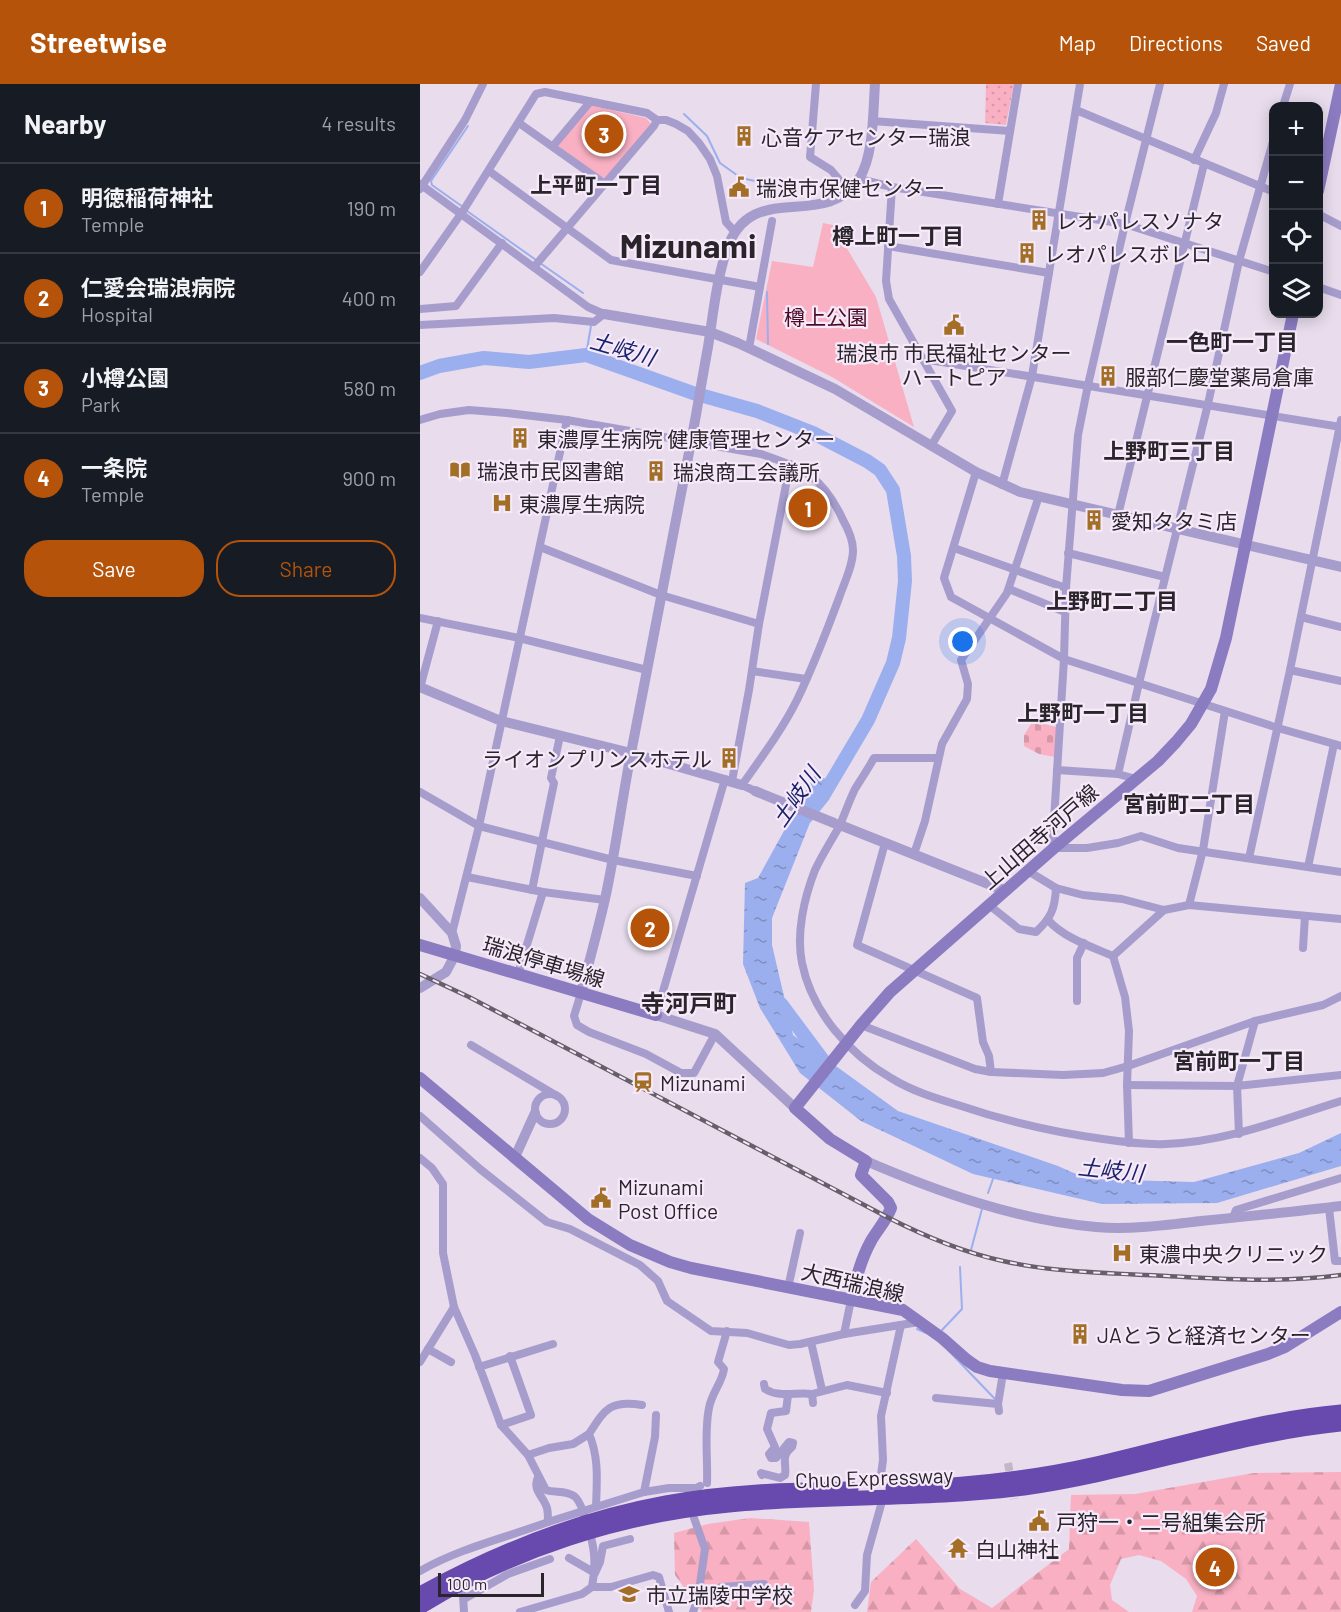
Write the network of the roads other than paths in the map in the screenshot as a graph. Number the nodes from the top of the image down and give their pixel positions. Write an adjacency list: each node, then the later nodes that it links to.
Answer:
1 (483, 84): 27 (street)
2 (816, 84): 29 (street)
3 (875, 84): 14 (street)
4 (1018, 84): 16 (street)
5 (1080, 84): 12 (street)
6 (1161, 84): 17 (street)
7 (1224, 84): 20 (street)
8 (1290, 84): 11 (street)
9 (1341, 84): 22 (main road)
10 (590, 102): 13 (street); 15 (street); 18 (street)
11 (1284, 102)
12 (1076, 110): 17 (street); 33 (street)
13 (657, 120): 25 (street); 39 (street)
14 (872, 121): 16 (street); 24 (street)
15 (519, 123): 18 (street); 23 (street)
16 (1010, 131): 31 (street)
17 (1146, 140): 20 (street); 36 (street)
18 (553, 146): 25 (street)
19 (1269, 155): 26 (street)
20 (1194, 160): 21 (street)
21 (1204, 164): 26 (street); 41 (street)
22 (1323, 168)
23 (489, 171): 32 (street); 38 (street)
24 (859, 179): 28 (street); 29 (street)
25 (605, 184): 38 (street)
26 (1260, 185): 30 (street); 43 (street)
27 (421, 186): 32 (street)
28 (892, 187): 31 (street); 42 (street)
29 (848, 190): 39 (street)
30 (1269, 190)
31 (998, 204): 33 (street)
32 (464, 211): 40 (street); 46 (street)
33 (1058, 213): 36 (street); 47 (street)
34 (1323, 217): 37 (street)
35 (772, 221): 49 (street)
36 (1125, 224): 41 (street); 60 (street)
37 (1341, 226)
38 (567, 228): 44 (street); 48 (street)
39 (735, 232): 48 (street)
40 (502, 243): 44 (street); 52 (street)
41 (1184, 243): 43 (street); 61 (street)
42 (888, 246): 47 (street); 58 (street)
43 (1239, 261): 45 (street); 62 (street)
44 (537, 264): 53 (street)
45 (1269, 270)
46 (420, 272)
47 (1049, 273): 59 (street)
48 (718, 279): 49 (street); 56 (street)
49 (760, 287): 57 (street)
50 (1323, 289): 51 (street)
51 (1341, 295)
52 (420, 309)
53 (604, 314): 55 (street); 56 (street)
54 (1292, 318): 63 (main road, 上山田寺河戸線)
55 (420, 325)
56 (710, 332): 57 (street); 67 (street)
57 (749, 348): 68 (street)
58 (923, 358): 59 (street); 68 (street)
59 (1032, 376): 60 (street); 71 (street)
60 (1088, 385): 61 (street); 73 (street)
61 (1146, 394): 62 (street); 74 (street)
62 (1208, 404): 63 (street); 75 (street)
63 (1272, 415): 66 (street); 76 (main road, 上山田寺河戸線)
64 (420, 420): 65 (street)
65 (567, 420): 67 (street); 77 (street)
66 (1341, 424): 80 (street)
67 (691, 442): 69 (street); 86 (street)
68 (932, 446): 70 (street)
69 (790, 464): 92 (street); 99 (street)
70 (976, 472): 71 (street); 78 (street)
71 (1002, 485): 72 (street)
72 (1039, 496): 73 (street); 82 (street)
73 (1072, 503): 74 (street); 79 (street)
74 (1118, 515): 75 (street)
75 (1177, 529): 76 (street); 83 (street)
76 (1245, 544): 80 (street); 103 (main road, 上山田寺河戸線)
77 (540, 548): 86 (street); 94 (street)
78 (954, 548): 82 (street); 90 (street)
79 (1068, 553): 83 (street); 84 (street)
80 (1313, 560): 81 (street); 88 (street)
81 (1341, 567)
82 (1016, 570): 84 (street); 85 (street)
83 (1165, 577): 101 (street)
84 (1066, 588): 87 (street)
85 (1009, 589): 87 (street); 90 (street)
86 (662, 595): 92 (street); 96 (street)
87 (1065, 612): 95 (street)
88 (1301, 617): 93 (street); 97 (street)
89 (420, 618): 91 (street)
90 (990, 619): 95 (street); 110 (street)
91 (438, 621): 94 (street); 102 (street)
92 (759, 624): 98 (street)
93 (1341, 627)
94 (519, 638): 96 (street); 105 (street)
95 (1064, 659): 101 (street); 111 (street)
96 (647, 670): 109 (street)
97 (1290, 670): 100 (street); 106 (street)
98 (752, 671): 99 (street); 114 (street)
99 (806, 679): 114 (street)
100 (1341, 681)
101 (1139, 683): 103 (street); 112 (street)
102 (420, 688): 105 (street)
103 (1203, 704): 104 (street); 113 (main road, 上山田寺河戸線)
104 (1226, 711): 106 (street); 122 (street)
105 (501, 721): 107 (street); 118 (street)
106 (1278, 728): 108 (street); 124 (street)
107 (560, 736): 109 (street); 119 (street)
108 (1338, 745): 126 (street)
109 (631, 753): 114 (street); 125 (street)
110 (938, 758): 117 (street); 123 (street)
111 (1057, 770): 112 (street); 121 (street)
112 (1118, 774): 113 (street)
113 (1136, 779): 121 (main road, 上山田寺河戸線)
114 (733, 782): 115 (street); 129 (street)
115 (755, 791): 117 (street)
116 (420, 792): 118 (street)
117 (837, 824): 120 (street); 160 (street)
118 (479, 826): 119 (street); 130 (street)
119 (542, 842): 125 (street); 132 (street)
120 (885, 843): 123 (street); 149 (street)
121 (1054, 848): 122 (street); 127 (main road, 上山田寺河戸線)
122 (1203, 850): 124 (street); 138 (street)
123 (914, 854): 133 (street)
124 (1249, 858): 126 (street)
125 (613, 860): 129 (street); 136 (street)
126 (1308, 867): 128 (street)
127 (1029, 871): 131 (street); 133 (main road, 上山田寺河戸線)
128 (1341, 872)
129 (697, 876): 155 (street)
130 (466, 877): 132 (street); 143 (street)
131 (1056, 888): 139 (street); 142 (street)
132 (532, 890): 134 (street)
133 (1006, 891): 137 (main road, 上山田寺河戸線)
134 (543, 892): 136 (street); 150 (street)
135 (420, 898): 143 (street)
136 (605, 900): 152 (street)
137 (989, 905): 142 (street); 149 (main road, 上山田寺河戸線)
138 (1189, 905): 139 (street); 140 (street)
139 (1164, 910): 148 (street)
140 (1305, 916): 141 (street); 146 (street)
141 (1341, 919)
142 (1048, 920): 144 (street)
143 (452, 933): 147 (street)
144 (1084, 943): 148 (street); 154 (street)
145 (420, 945): 147 (main road, 瑞浪停車場線)
146 (1303, 948)
147 (455, 955): 150 (main road, 瑞浪停車場線); 151 (street)
148 (1113, 956): 161 (street)
149 (915, 970): 157 (main road, 上山田寺河戸線); 162 (street)
150 (518, 974): 152 (main road, 瑞浪停車場線)
151 (420, 988)
152 (581, 993): 155 (main road, 瑞浪停車場線); 158 (street)
153 (1341, 996): 156 (street)
154 (1077, 1001)
155 (656, 1015): 158 (street)
156 (1255, 1021): 161 (street); 166 (street)
157 (861, 1025): 160 (main road, 上山田寺河戸線); 162 (street)
158 (715, 1034): 169 (street)
159 (471, 1045): 167 (street)
160 (846, 1046): 169 (main road, 上山田寺河戸線); 173 (street)
161 (1128, 1066): 162 (street); 165 (street)
162 (991, 1072)
163 (1341, 1075): 166 (street)
164 (420, 1078): 174 (main road, 大西瑞浪線)
165 (1127, 1085): 166 (street); 173 (street)
166 (1237, 1086): 172 (street)
167 (557, 1096): 170 (street); 170 (street)
168 (1341, 1101): 172 (street)
169 (795, 1108): 176 (main road)
170 (536, 1113): 174 (street)
171 (420, 1116): 183 (street)
172 (1239, 1134): 173 (street)
173 (1129, 1143)
174 (515, 1157): 181 (main road, 大西瑞浪線)
175 (420, 1158): 187 (street)
176 (866, 1161): 180 (street); 186 (main road)
177 (1341, 1178): 180 (street)
178 (1341, 1206): 179 (street)
179 (1329, 1208): 180 (street); 184 (street)
180 (1233, 1218)
181 (610, 1233): 183 (street); 185 (main road, 大西瑞浪線)
182 (800, 1233): 185 (street)
183 (604, 1247): 191 (street)
184 (1341, 1261)
185 (788, 1287): 186 (main road, 大西瑞浪線)
186 (851, 1300): 189 (main road, 大西瑞浪線); 192 (street)
187 (453, 1307): 195 (street); 199 (street)
188 (1341, 1312): 200 (main road, 大西瑞浪線)
189 (919, 1322): 190 (street); 200 (main road, 大西瑞浪線)
190 (901, 1325): 192 (street); 203 (street)
191 (727, 1331): 193 (street); 216 (street)
192 (844, 1334): 193 (street)
193 (811, 1342): 202 (street)
194 (553, 1344): 196 (street)
195 (428, 1349): 197 (street); 198 (street)
196 (510, 1356): 199 (street); 210 (street)
197 (420, 1362)
198 (451, 1362)
199 (478, 1366): 210 (street)
200 (1003, 1373): 205 (street)
201 (764, 1384): 204 (street)
202 (822, 1390): 203 (street); 204 (street)
203 (887, 1393): 215 (street)
204 (788, 1395): 213 (street)
205 (936, 1398)
206 (642, 1405): 211 (street)
207 (1341, 1412): 230 (highway, Chuo Expressway)
208 (657, 1415): 216 (street)
209 (1341, 1424): 233 (highway, Chuo Expressway)
210 (501, 1425): 212 (street)
211 (589, 1434): 212 (street); 218 (street)
212 (528, 1455): 214 (street)
213 (762, 1475)
214 (538, 1477): 220 (street); 227 (street)
215 (880, 1482)
216 (644, 1492): 218 (street)
217 (881, 1505): 232 (street)
218 (596, 1506): 220 (street)
219 (694, 1518): 231 (street)
220 (548, 1522): 222 (street)
221 (630, 1539): 227 (street)
222 (454, 1554): 225 (street); 226 (street)
223 (569, 1558): 227 (street)
224 (550, 1559): 234 (street)
225 (456, 1564)
226 (420, 1571)
227 (595, 1573): 229 (street)
228 (764, 1584): 231 (street)
229 (592, 1587): 235 (street); 236 (street)
230 (420, 1594)
231 (698, 1598): 237 (street)
232 (855, 1605)
233 (420, 1607)
234 (464, 1612)
235 (520, 1612)
236 (669, 1612)
237 (693, 1612)

